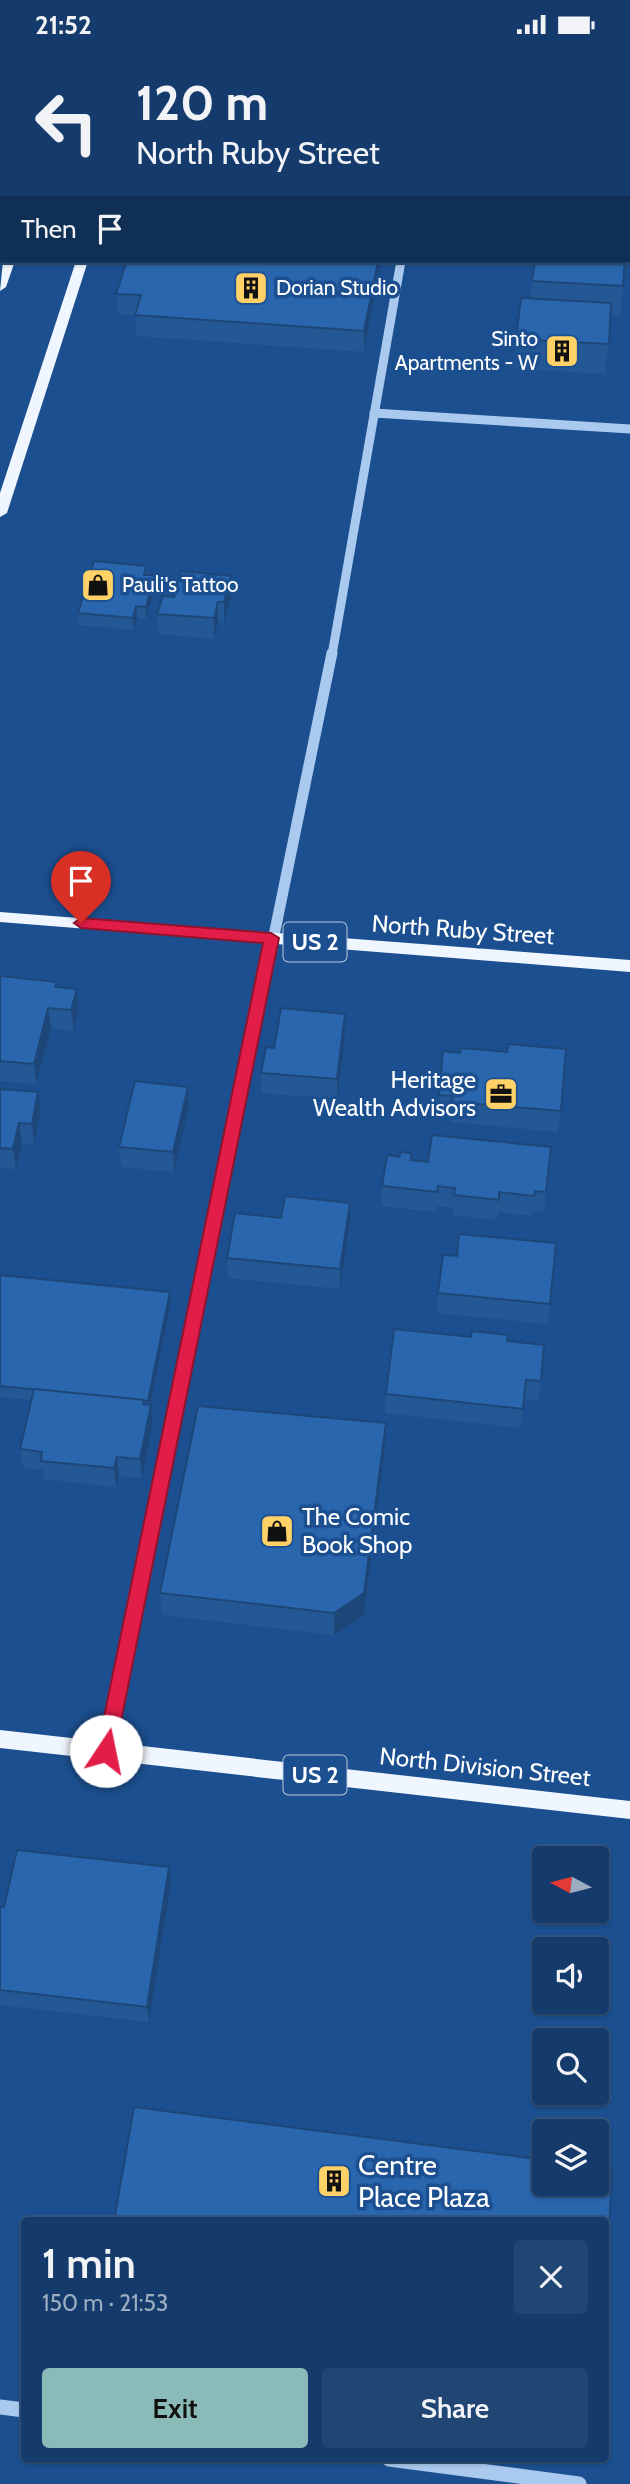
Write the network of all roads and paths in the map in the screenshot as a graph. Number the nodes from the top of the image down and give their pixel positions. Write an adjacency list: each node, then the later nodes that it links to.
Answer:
1 (8, 263): 4 (main road)
2 (81, 263): 7 (main road)
3 (401, 263): 5 (street)
4 (0, 286)
5 (374, 413): 6 (street); 9 (street)
6 (630, 429)
7 (0, 513)
8 (0, 917): 9 (main road, North Ruby Street / US 2)
9 (271, 938): 10 (main road, North Ruby Street / US 2); 12 (street)
10 (630, 966)
11 (0, 1739): 12 (main road, North Division Street / US 2)
12 (106, 1751): 13 (main road, North Division Street / US 2)
13 (630, 1810)
14 (0, 2407): 15 (street)
15 (21, 2410)
16 (412, 2462): 17 (lane)
17 (579, 2484)

